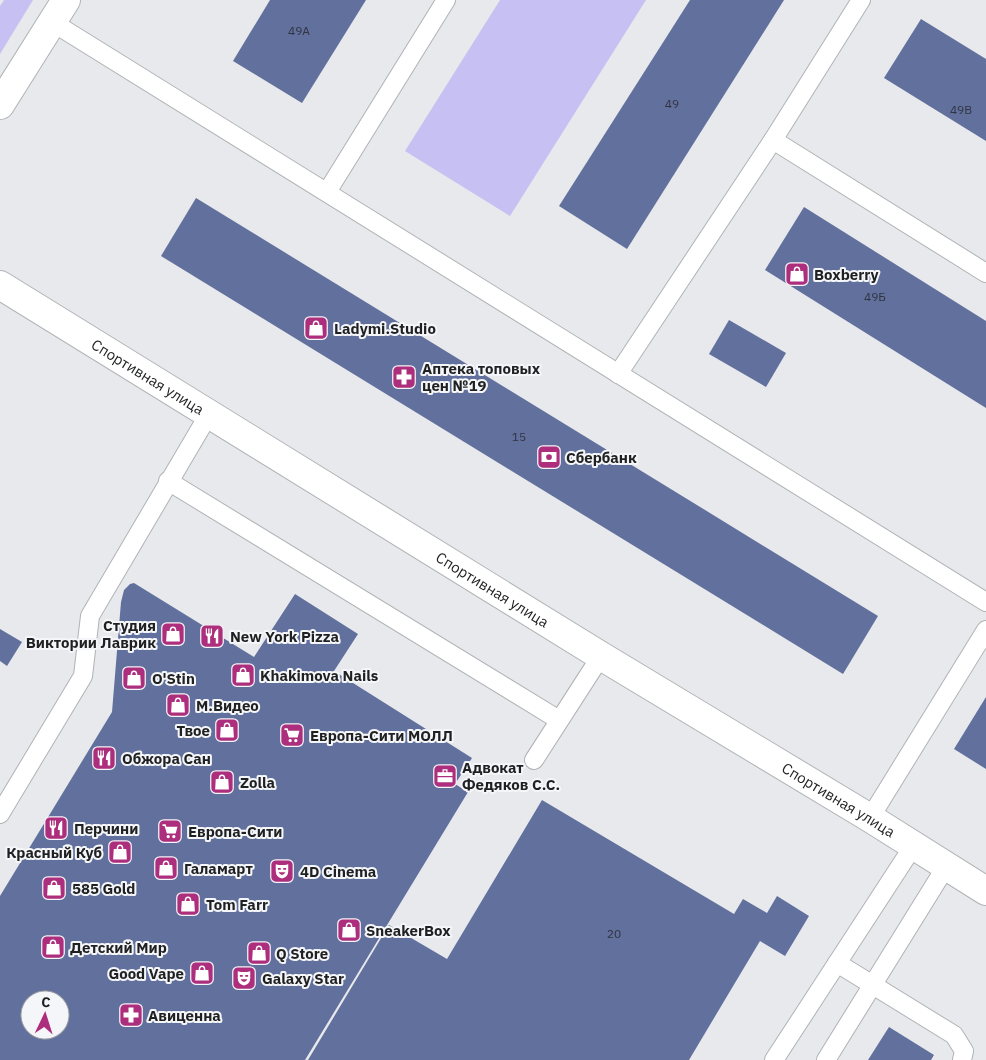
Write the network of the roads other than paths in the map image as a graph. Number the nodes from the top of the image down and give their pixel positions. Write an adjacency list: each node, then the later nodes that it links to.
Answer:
1 (446, 0): 6 (lane)
2 (861, 0): 5 (lane)
3 (59, 11): 4 (street); 6 (lane)
4 (0, 105)
5 (773, 140): 7 (lane); 9 (lane)
6 (327, 192): 9 (lane)
7 (986, 273)
8 (0, 285): 10 (street, Спортивная улица)
9 (618, 374): 12 (lane)
10 (209, 414): 11 (lane); 14 (street, Спортивная улица)
11 (168, 481): 15 (lane); 17 (lane)
12 (986, 602)
13 (986, 630): 18 (lane)
14 (601, 656): 15 (lane); 18 (street, Спортивная улица)
15 (559, 720): 16 (lane)
16 (534, 760)
17 (0, 814)
18 (870, 818): 19 (street, Спортивная улица)
19 (914, 845): 20 (street, Спортивная улица); 22 (lane)
20 (947, 865): 21 (street, Спортивная улица); 23 (lane)
21 (986, 891)
22 (837, 963): 23 (lane); 24 (lane)
23 (873, 985): 25 (lane); 26 (lane)
24 (774, 1060)
25 (826, 1060)
26 (962, 1060)

